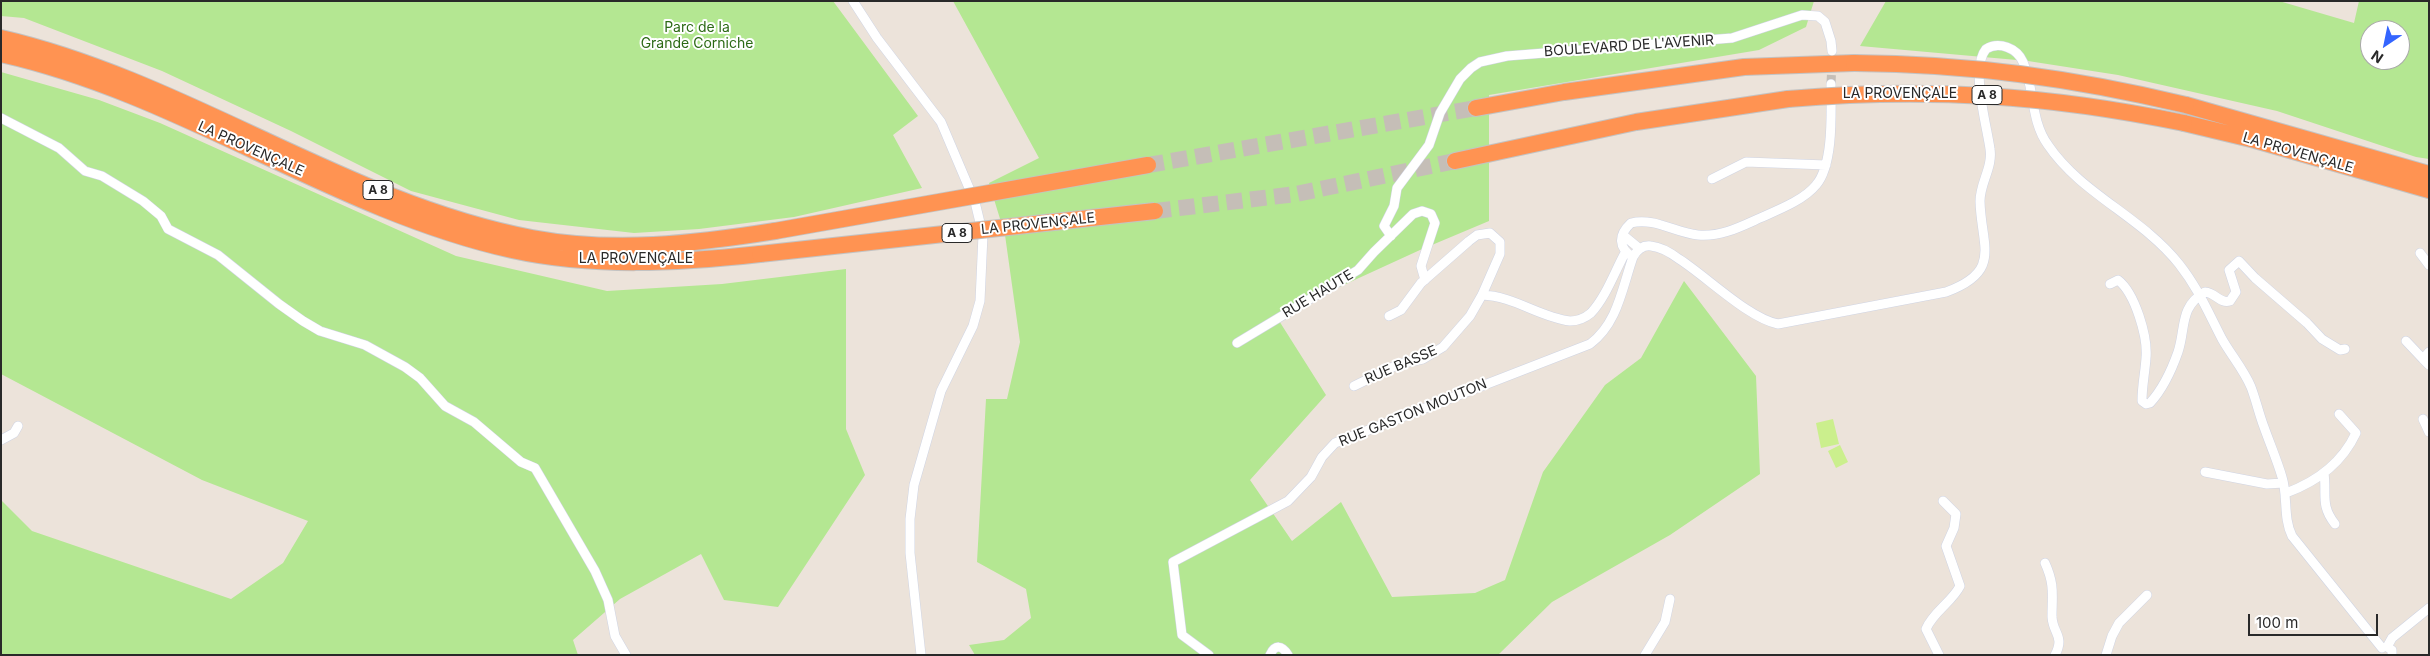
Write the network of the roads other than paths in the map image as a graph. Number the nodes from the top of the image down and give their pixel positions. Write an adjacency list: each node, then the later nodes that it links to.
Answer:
1 (853, 1): 49 (street)
2 (1, 38): 9 (highway, LA PROVENÇALE / A 8, bridge)
3 (1832, 51): 16 (street, BOULEVARD DE L'AVENIR)
4 (1, 54): 14 (highway, LA PROVENÇALE / A 8, bridge)
5 (1831, 84): 10 (street)
6 (1476, 108): 11 (highway, LA PROVENÇALE / A 8, bridge)
7 (1, 118): 48 (street)
8 (1455, 161): 13 (highway, LA PROVENÇALE / A 8, bridge)
9 (1148, 165)
10 (1826, 165): 12 (street); 15 (street)
11 (2429, 174)
12 (1712, 180)
13 (2429, 190)
14 (1155, 211)
15 (1623, 235): 17 (street); 18 (street)
16 (1391, 236): 22 (street, RUE HAUTE); 28 (street, RUE HAUTE)
17 (1640, 249): 20 (street); 25 (street)
18 (1625, 252): 20 (street); 24 (street)
19 (2420, 253): 21 (street)
20 (1633, 257): 50 (street, RUE GASTON MOUTON)
21 (2429, 265)
22 (1425, 280): 24 (street, RUE BASSE); 26 (street)
23 (2110, 284): 25 (street)
24 (1482, 295): 31 (street, RUE BASSE)
25 (2201, 295): 29 (street); 39 (street)
26 (1389, 316)
27 (2406, 341): 30 (street)
28 (1237, 343)
29 (2344, 349)
30 (2427, 358)
31 (1354, 386)
32 (2339, 414): 38 (street)
33 (2423, 419): 35 (street)
34 (18, 426): 36 (street)
35 (2429, 432)
36 (1, 440)
37 (2205, 472): 39 (street)
38 (2324, 473): 40 (street); 42 (street)
39 (2283, 482): 40 (street)
40 (2286, 493): 47 (street)
41 (1944, 502): 54 (street)
42 (2335, 524)
43 (2045, 563): 55 (street)
44 (2147, 596): 56 (street)
45 (1670, 599): 53 (street)
46 (2429, 608): 47 (street)
47 (2385, 651)
48 (626, 655)
49 (921, 655)
50 (1209, 655)
51 (1270, 655): 52 (street)
52 (1288, 655)
53 (1645, 655)
54 (1939, 655)
55 (2055, 655)
56 (2106, 655)

